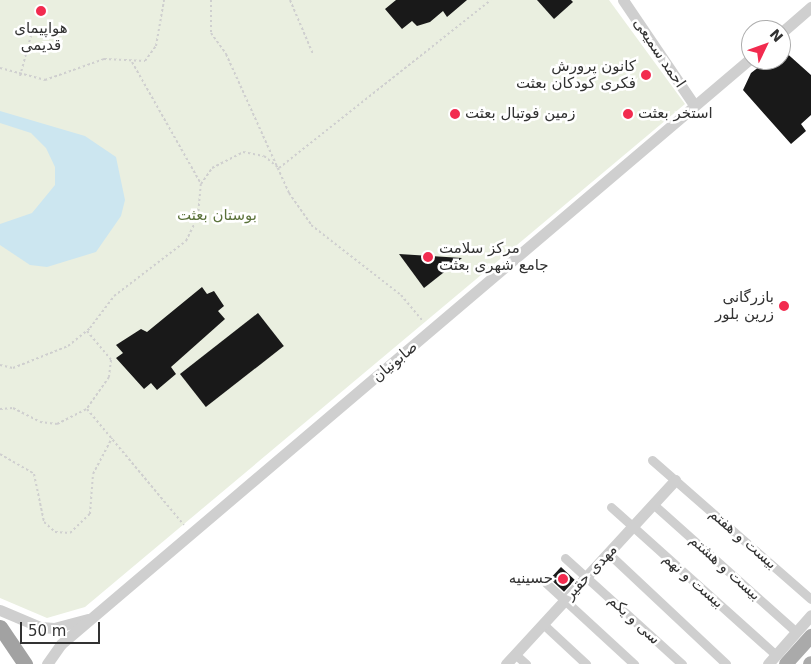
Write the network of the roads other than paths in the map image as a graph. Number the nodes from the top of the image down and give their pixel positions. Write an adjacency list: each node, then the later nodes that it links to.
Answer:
1 (623, 0): 5 (street, احمد سمیعی)
2 (811, 8): 3 (street)
3 (791, 25)
4 (741, 66): 5 (street, صابونیان)
5 (694, 105): 19 (street, صابونیان)
6 (652, 460): 7 (street, بیست و هفتم)
7 (675, 480): 8 (street, مهدی حقیر); 15 (street, بیست و هفتم)
8 (653, 504): 10 (street, مهدی حقیر); 22 (street, بیست و هشتم)
9 (611, 508): 10 (street, بیست و نهم)
10 (632, 527): 11 (street, مهدی حقیر); 25 (street, بیست و نهم)
11 (608, 553): 13 (street, مهدی حقیر); 33 (street)
12 (565, 558): 13 (street, سی و یکم)
13 (587, 576): 16 (street, مهدی حقیر); 32 (street, سی و یکم)
14 (546, 583): 16 (street)
15 (811, 599)
16 (564, 601): 20 (street, مهدی حقیر); 31 (street)
17 (0, 610): 19 (street)
18 (811, 615): 22 (street)
19 (94, 617): 27 (street, صابونیان)
20 (543, 624): 24 (street, مهدی حقیر); 30 (street)
21 (0, 627): 26 (highway)
22 (796, 632): 25 (street)
23 (811, 636): 25 (main road)
24 (515, 654): 28 (street, مهدی حقیر); 29 (street)
25 (781, 659): 34 (street)
26 (25, 664)
27 (47, 664)
28 (506, 664)
29 (526, 664)
30 (586, 664)
31 (634, 664)
32 (682, 664)
33 (726, 664)
34 (768, 664)

